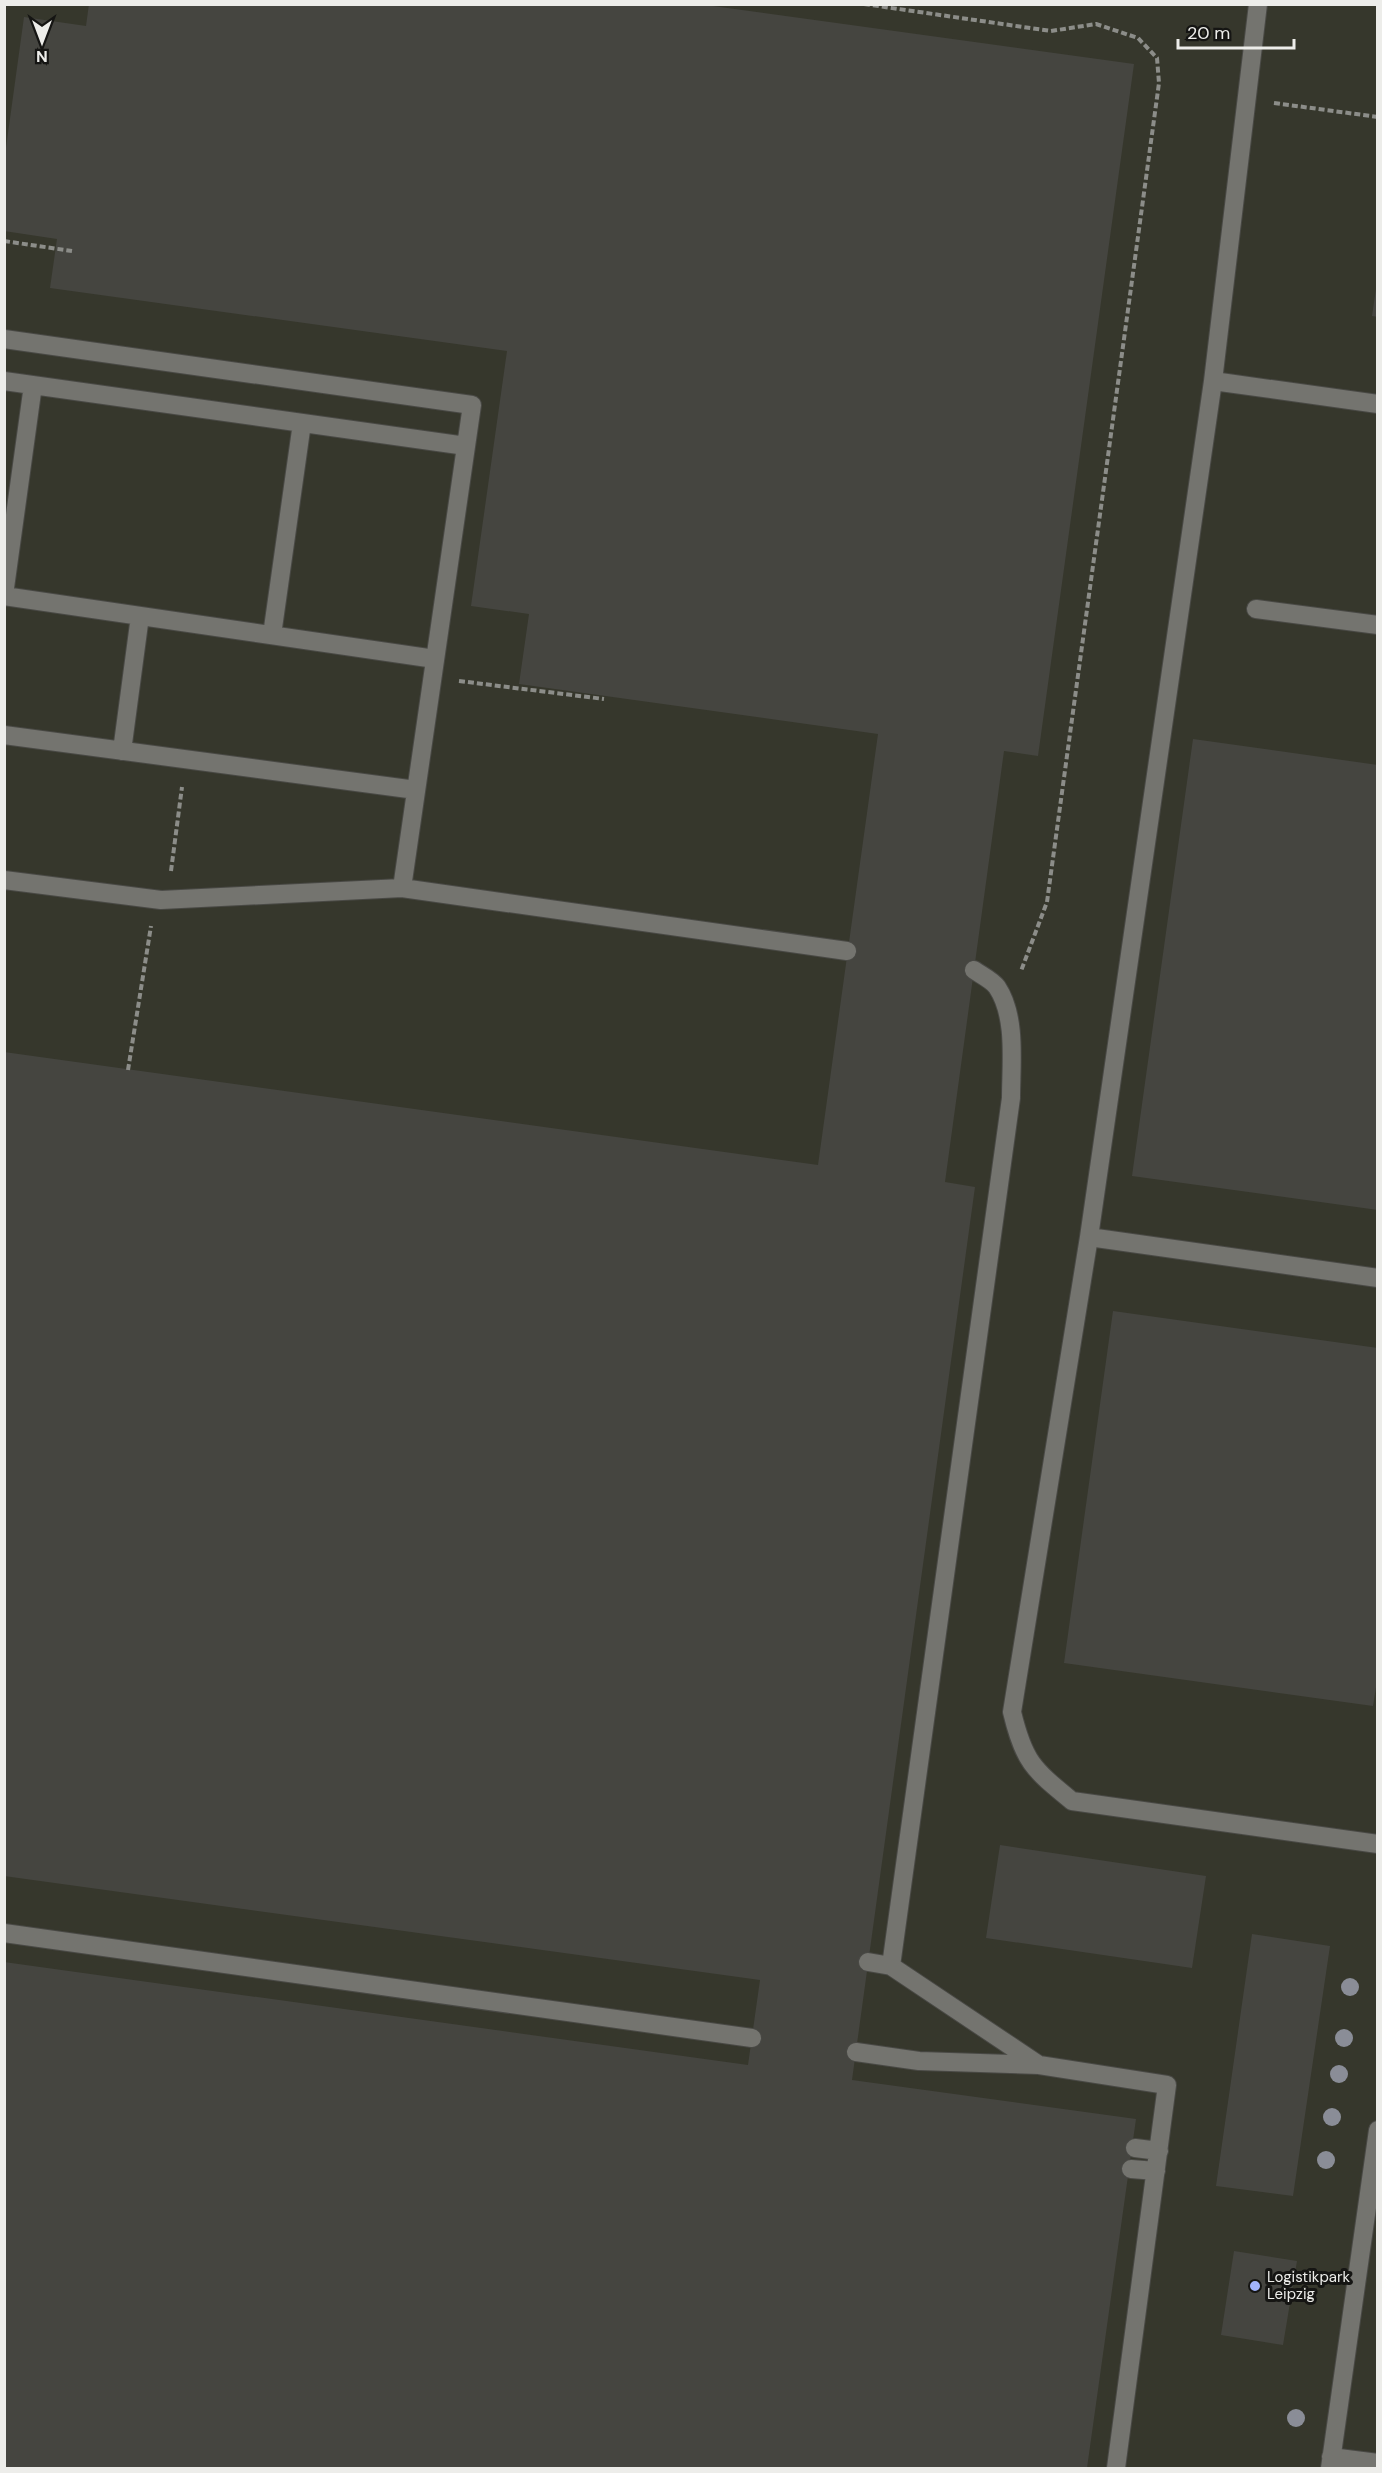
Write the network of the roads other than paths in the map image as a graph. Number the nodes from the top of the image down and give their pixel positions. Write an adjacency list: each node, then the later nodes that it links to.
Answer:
1 (1258, 4): 4 (lane)
2 (4, 339): 8 (lane)
3 (4, 381): 5 (lane)
4 (1213, 381): 6 (lane); 22 (lane)
5 (33, 385): 7 (lane); 9 (lane)
6 (1377, 404)
7 (302, 423): 8 (lane); 13 (lane)
8 (466, 446): 14 (lane)
9 (4, 596): 11 (lane)
10 (1256, 609): 12 (lane)
11 (140, 616): 13 (lane); 16 (lane)
12 (1377, 625)
13 (272, 635): 14 (lane)
14 (434, 668): 17 (lane)
15 (4, 735): 16 (lane)
16 (122, 750): 17 (lane)
17 (416, 790): 19 (lane)
18 (4, 880): 19 (lane)
19 (402, 888): 20 (lane)
20 (847, 951)
21 (974, 970): 27 (lane)
22 (1089, 1238): 23 (lane); 24 (lane)
23 (1377, 1278)
24 (1377, 1844)
25 (4, 1933): 28 (lane)
26 (868, 1962): 27 (lane)
27 (891, 1966): 30 (lane)
28 (752, 2038)
29 (856, 2052): 30 (lane)
30 (1039, 2065): 33 (lane)
31 (1377, 2130): 36 (lane)
32 (1135, 2148): 33 (lane)
33 (1159, 2151): 35 (lane)
34 (1131, 2169): 35 (lane)
35 (1156, 2171): 38 (lane)
36 (1330, 2463): 37 (lane)
37 (1377, 2463)
38 (1116, 2469)

